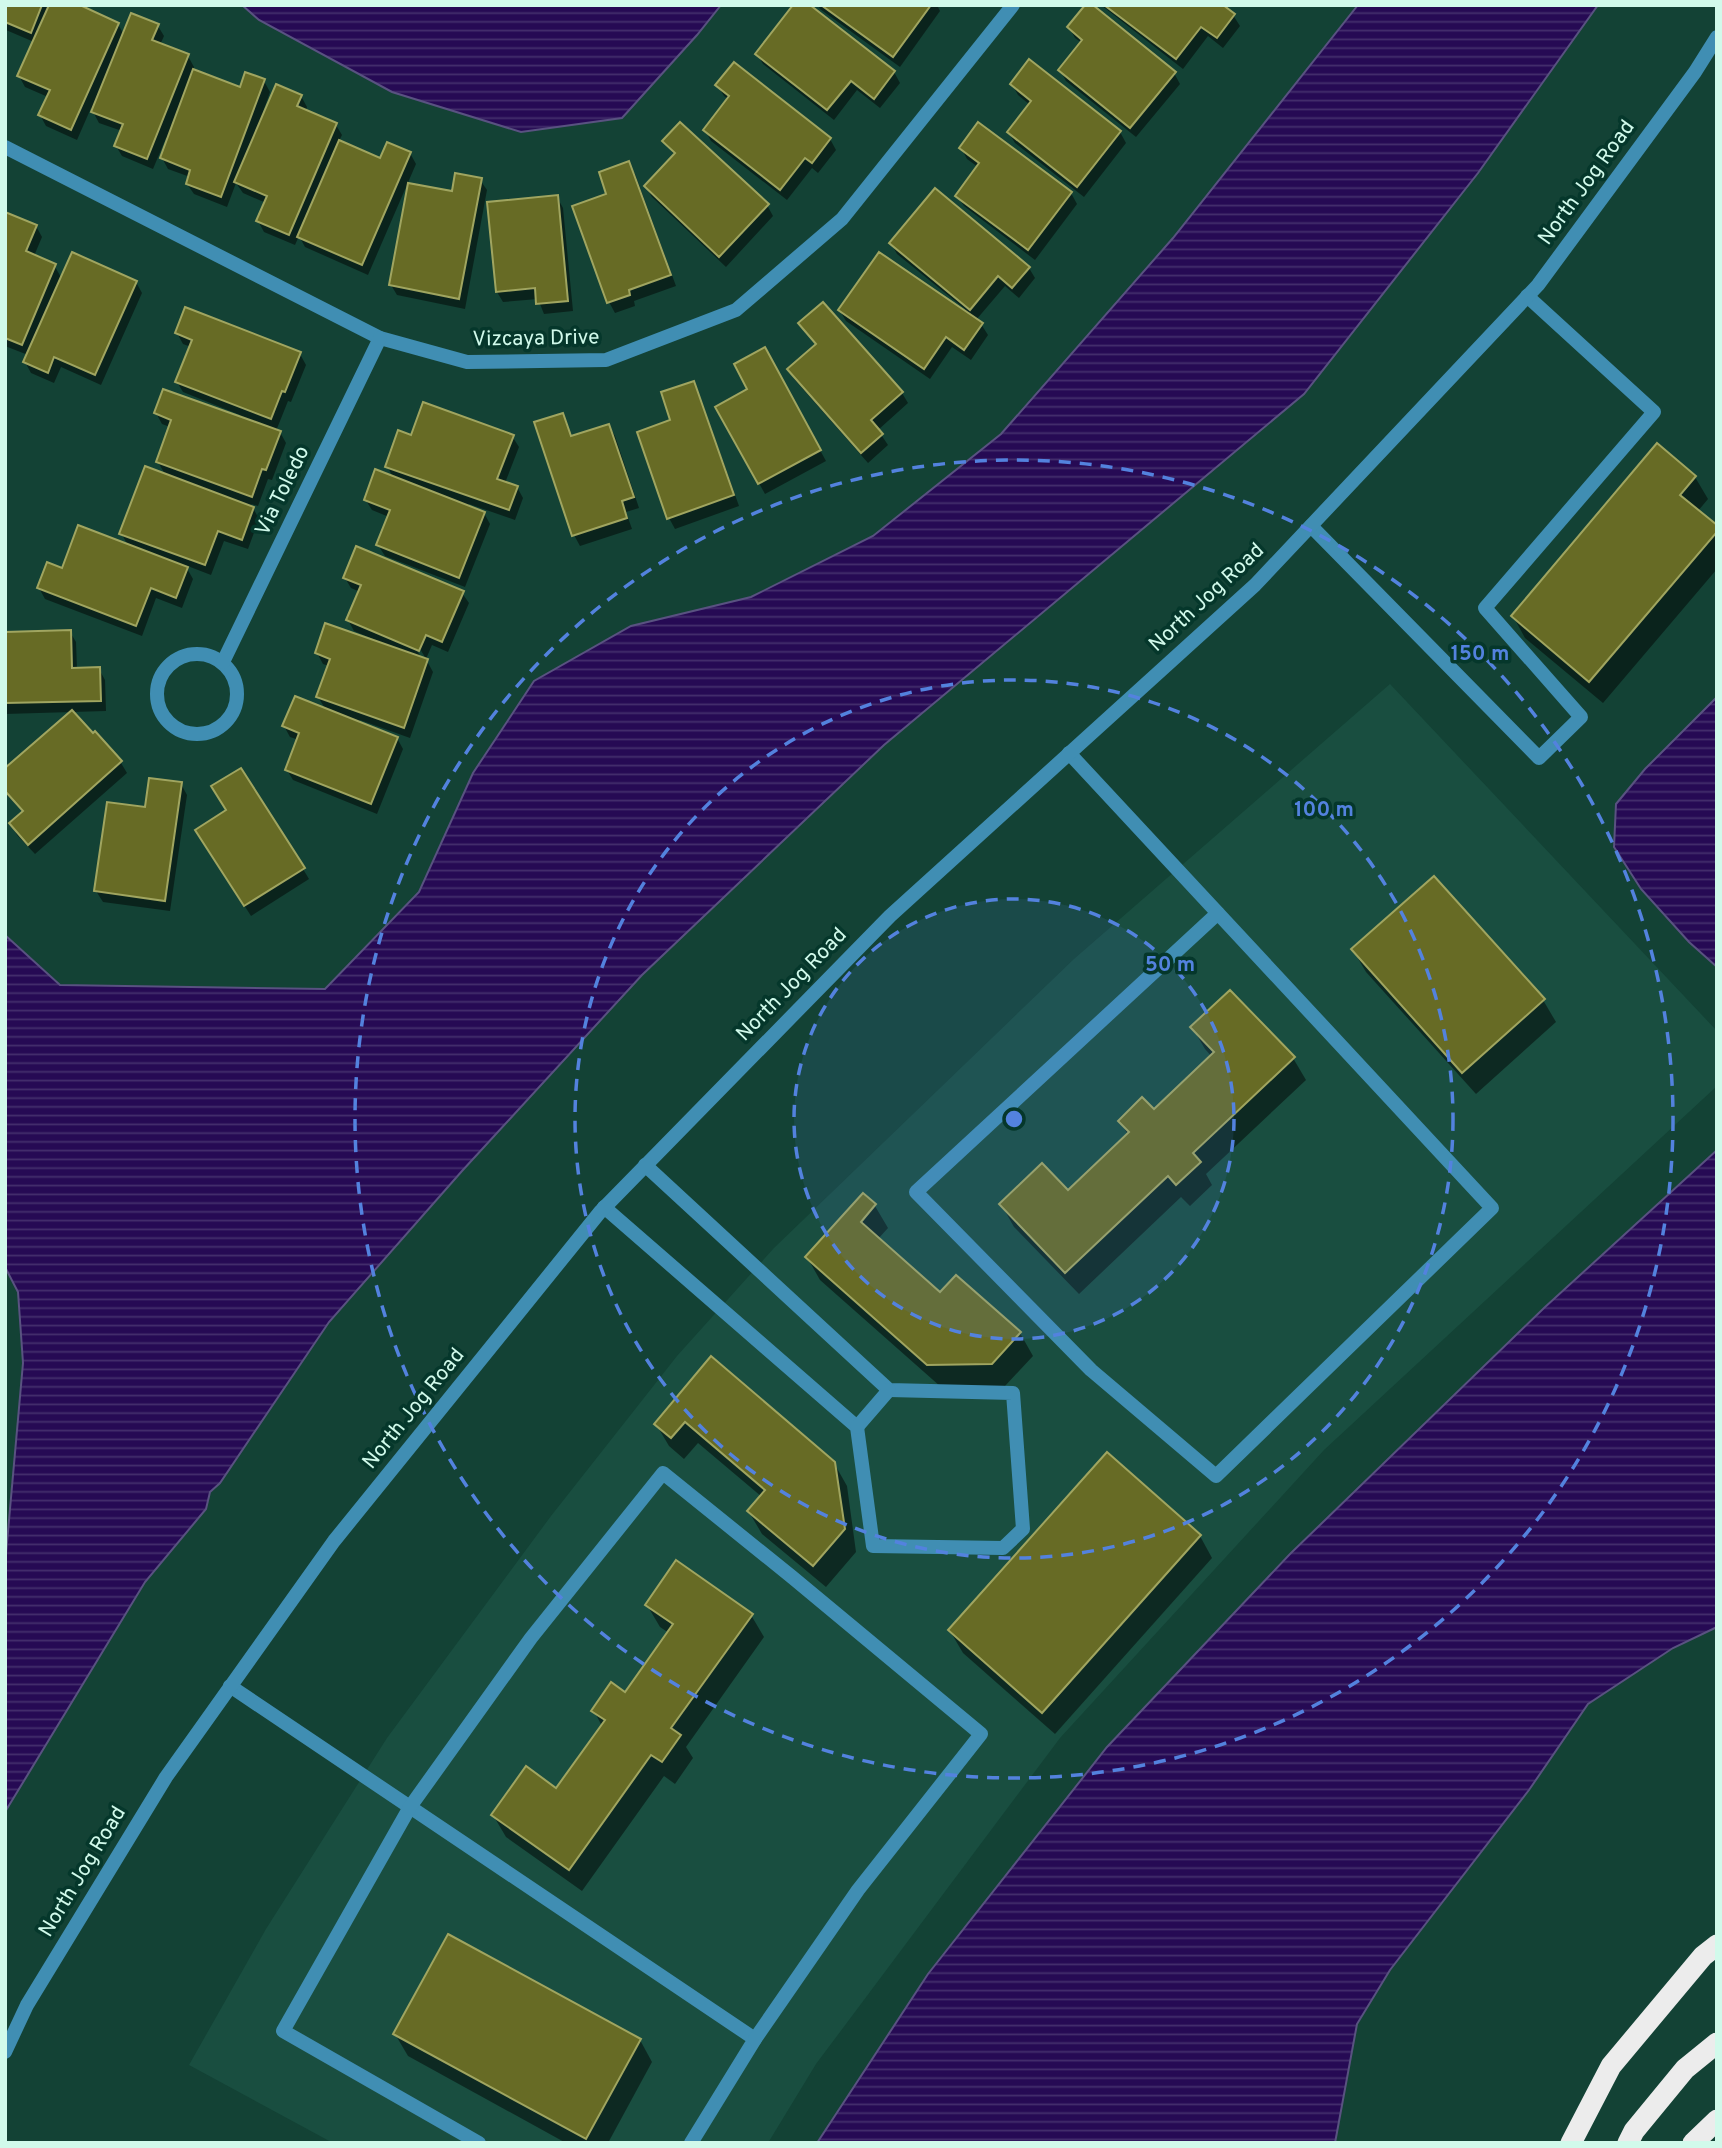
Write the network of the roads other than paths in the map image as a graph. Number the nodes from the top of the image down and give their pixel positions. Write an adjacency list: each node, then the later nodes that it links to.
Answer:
1 (1013, 5): 5 (street, Vizcaya Drive)
2 (1717, 37): 4 (street, North Jog Road)
3 (5, 147): 5 (street, Vizcaya Drive)
4 (1527, 296): 6 (street, North Jog Road); 6 (street)
5 (380, 338): 7 (street, Via Toledo)
6 (1311, 526): 8 (street, North Jog Road)
7 (223, 662): 7 (street)
8 (1069, 753): 9 (street); 10 (street, North Jog Road)
9 (1218, 913): 9 (street)
10 (645, 1165): 11 (street, North Jog Road); 12 (street)
11 (604, 1207): 13 (street); 14 (street, North Jog Road)
12 (889, 1390): 13 (street); 13 (street)
13 (857, 1427)
14 (230, 1686): 15 (street); 19 (street, North Jog Road)
15 (410, 1807): 17 (street); 17 (street); 21 (street)
16 (1717, 1945): 23 (highway)
17 (755, 2039): 22 (street)
18 (1717, 2043): 24 (highway)
19 (5, 2052)
20 (1717, 2120): 25 (highway)
21 (479, 2143)
22 (691, 2143)
23 (1571, 2143)
24 (1628, 2143)
25 (1693, 2143)

